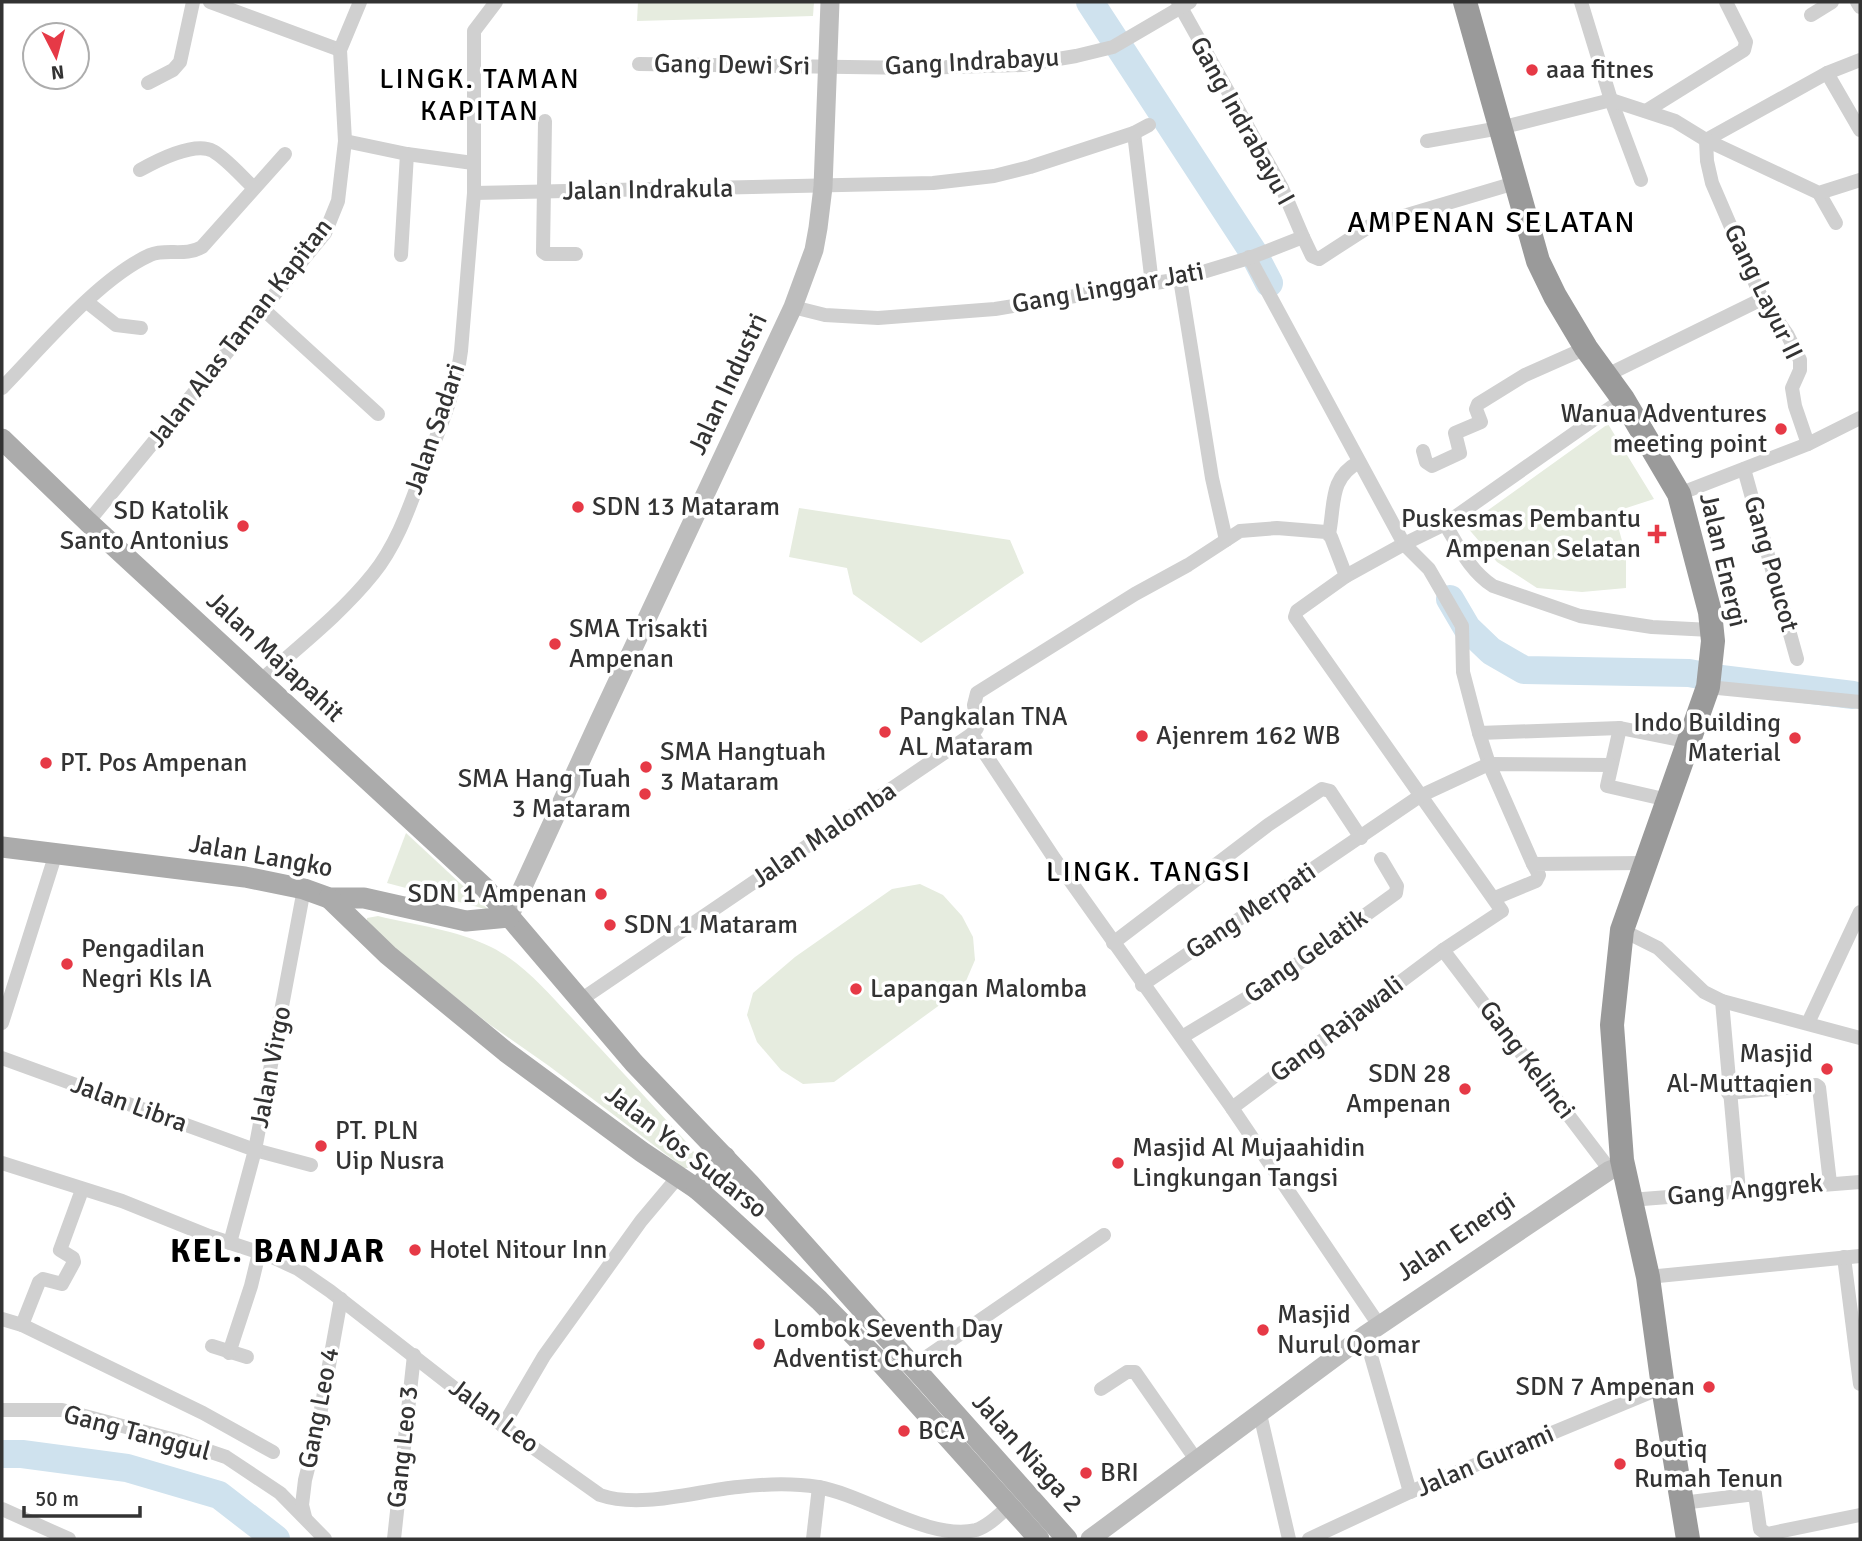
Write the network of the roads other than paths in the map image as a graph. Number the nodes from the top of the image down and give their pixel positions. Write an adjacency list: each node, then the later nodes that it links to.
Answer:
1 (193, 2): 19 (street)
2 (210, 2): 14 (street)
3 (360, 2): 14 (street, Jalan Alas Taman Kapitan)
4 (496, 2): 32 (street, Jalan Sadari)
5 (830, 2): 17 (street, Jalan Industri)
6 (1465, 2): 24 (highway, Jalan Energi)
7 (1581, 2): 20 (street)
8 (1726, 2): 21 (street)
9 (1832, 2): 13 (street)
10 (1857, 2): 12 (street)
11 (1182, 3): 17 (street, Gang Indrabayu); 43 (street, Gang Indrabayu I)
12 (1860, 7)
13 (1811, 15)
14 (340, 50): 28 (street, Jalan Alas Taman Kapitan)
15 (1860, 60): 18 (street)
16 (639, 64): 17 (street, Gang Dewi Sri)
17 (825, 66): 37 (street, Jalan Industri)
18 (1827, 73): 25 (street); 27 (street)
19 (148, 83)
20 (1611, 100): 21 (street); 24 (street); 34 (street)
21 (1646, 111): 27 (street)
22 (545, 121): 39 (street)
23 (1149, 125): 26 (street, Jalan Indrakula)
24 (1500, 128): 29 (street); 36 (highway, Jalan Energi)
25 (1860, 130)
26 (1134, 133): 37 (street, Jalan Indrakula); 48 (street)
27 (1706, 140): 41 (street); 49 (street, Gang Layur II)
28 (345, 141): 31 (street); 52 (street, Jalan Alas Taman Kapitan)
29 (1427, 141)
30 (285, 154): 38 (street)
31 (407, 154): 32 (street); 45 (street)
32 (473, 163): 40 (street, Jalan Sadari)
33 (140, 170): 38 (street)
34 (1641, 180)
35 (1860, 180): 41 (street)
36 (1515, 183): 43 (street); 54 (highway, Jalan Energi)
37 (823, 187): 39 (street, Jalan Indrakula); 51 (street, Jalan Industri)
38 (254, 188): 50 (street)
39 (544, 192): 40 (street, Jalan Indrakula); 44 (street)
40 (474, 193): 75 (street, Jalan Sadari)
41 (1819, 193): 42 (street)
42 (1836, 223)
43 (1303, 237): 46 (street, Gang Linggar Jati)
44 (576, 254)
45 (401, 255)
46 (1254, 256): 47 (street, Gang Linggar Jati); 63 (street)
47 (1180, 279): 48 (street, Gang Linggar Jati); 69 (street)
48 (1152, 284): 51 (street, Gang Linggar Jati)
49 (1762, 299): 55 (street); 61 (street, Gang Layur II)
50 (87, 302): 53 (street); 56 (street)
51 (793, 307): 95 (street, Jalan Industri)
52 (262, 309): 58 (street); 66 (street, Jalan Alas Taman Kapitan)
53 (141, 328)
54 (1586, 348): 55 (highway, Jalan Energi); 62 (street)
55 (1607, 375): 57 (highway, Jalan Energi)
56 (2, 388)
57 (1623, 399): 65 (highway, Jalan Energi); 67 (street)
58 (378, 414)
59 (1860, 418): 61 (street)
60 (2, 439): 66 (main road, Jalan Majapahit)
61 (1808, 443): 64 (street)
62 (1423, 451)
63 (1359, 462): 68 (street); 70 (street)
64 (1744, 469): 65 (street); 73 (street, Gang Poucot)
65 (1679, 494): 72 (highway, Jalan Energi)
66 (88, 522): 75 (main road, Jalan Majapahit)
67 (1445, 524): 70 (street); 72 (street)
68 (1329, 534): 69 (street); 71 (street)
69 (1226, 540): 79 (street)
70 (1410, 541): 71 (street); 78 (street)
71 (1346, 576): 83 (street)
72 (1711, 630): 74 (highway, Jalan Energi)
73 (1797, 659)
74 (1710, 676): 76 (street); 80 (highway, Jalan Energi)
75 (260, 681): 95 (main road, Jalan Majapahit)
76 (1860, 702)
77 (1620, 728): 78 (street); 80 (street); 82 (street)
78 (1479, 733): 81 (street)
79 (972, 734): 97 (street); 100 (street, Jalan Malomba)
80 (1689, 743): 84 (highway, Jalan Energi)
81 (1489, 764): 82 (street); 83 (street, Gang Merpati); 90 (street)
82 (1611, 765): 84 (street)
83 (1420, 796): 85 (street, Gang Merpati); 93 (street)
84 (1668, 800): 89 (highway, Jalan Energi)
85 (1361, 838): 97 (street); 99 (street, Gang Merpati)
86 (2, 847): 87 (main road, Jalan Langko)
87 (56, 853): 91 (main road, Jalan Langko); 102 (street)
88 (1381, 859): 104 (street, Gang Gelatik)
89 (1644, 863): 90 (street); 96 (highway, Jalan Energi)
90 (1534, 864): 93 (street)
91 (304, 889): 92 (main road, Jalan Langko); 109 (street, Jalan Virgo)
92 (329, 898): 95 (main road, Jalan Langko); 114 (main road, Jalan Yos Sudarso)
93 (1494, 898): 98 (street, Gang Rajawali)
94 (1860, 912): 103 (street)
95 (509, 918): 100 (main road, Jalan Yos Sudarso)
96 (1622, 930): 101 (street); 113 (highway, Jalan Energi)
97 (1113, 943): 99 (street)
98 (1443, 950): 108 (street, Gang Rajawali); 113 (street, Gang Kelinci)
99 (1142, 985): 104 (street)
100 (579, 1001): 110 (main road, Jalan Yos Sudarso)
101 (1722, 1001): 103 (street); 107 (street)
102 (2, 1023)
103 (1808, 1023): 105 (street)
104 (1182, 1037): 108 (street)
105 (1860, 1038)
106 (2, 1058): 109 (street, Jalan Libra)
107 (1728, 1093): 116 (street); 120 (street)
108 (1232, 1108): 131 (street)
109 (256, 1150): 112 (street, Jalan Libra); 123 (street, Jalan Virgo)
110 (724, 1157): 117 (main road, Jalan Yos Sudarso); 118 (main road)
111 (2, 1163): 119 (street, Jalan Leo)
112 (311, 1164)
113 (1616, 1168): 121 (highway, Jalan Energi); 131 (street, Jalan Energi)
114 (678, 1177): 118 (main road, Jalan Yos Sudarso); 142 (street)
115 (1860, 1182): 116 (street, Gang Anggrek)
116 (1830, 1183): 120 (street, Gang Anggrek)
117 (750, 1184): 136 (main road, Jalan Niaga 2)
118 (697, 1189): 148 (main road, Jalan Yos Sudarso)
119 (82, 1190): 123 (street, Jalan Leo); 130 (street)
120 (1739, 1191): 121 (street, Gang Anggrek)
121 (1630, 1200): 127 (highway, Jalan Energi)
122 (1104, 1235): 136 (street)
123 (230, 1243): 124 (street, Jalan Leo)
124 (259, 1253): 128 (street, Jalan Leo); 133 (street)
125 (1860, 1256): 126 (street)
126 (1844, 1257): 127 (street); 137 (street)
127 (1648, 1277): 138 (highway, Jalan Energi)
128 (341, 1299): 134 (street, Jalan Leo); 151 (street, Gang Leo 4)
129 (2, 1318): 130 (street)
130 (22, 1325): 143 (street)
131 (1372, 1330): 141 (street, Jalan Energi); 146 (street)
132 (212, 1346): 133 (street)
133 (229, 1353): 135 (street)
134 (414, 1355): 142 (street, Jalan Leo); 154 (street, Gang Leo 3)
135 (247, 1357)
136 (912, 1367): 157 (main road, Jalan Niaga 2)
137 (1860, 1384)
138 (1663, 1387): 146 (street, Jalan Gurami); 147 (highway, Jalan Energi)
139 (1101, 1389): 144 (street)
140 (2, 1410): 151 (street, Gang Tanggul)
141 (1260, 1414): 144 (street, Jalan Energi); 159 (street)
142 (503, 1426): 145 (street, Jalan Leo)
143 (273, 1452)
144 (1197, 1461): 158 (street, Jalan Energi)
145 (819, 1487): 148 (street, Jalan Leo); 155 (street)
146 (1410, 1492): 160 (street, Jalan Gurami)
147 (1682, 1503): 150 (street); 161 (highway, Jalan Energi)
148 (1010, 1505): 156 (main road, Jalan Yos Sudarso)
149 (2, 1509): 152 (street)
150 (1860, 1515)
151 (305, 1517): 153 (street, Gang Tanggul)
152 (60, 1537)
153 (325, 1539)
154 (394, 1539)
155 (813, 1539)
156 (1039, 1539)
157 (1067, 1539)
158 (1090, 1539)
159 (1289, 1539)
160 (1310, 1539)
161 (1688, 1539)

